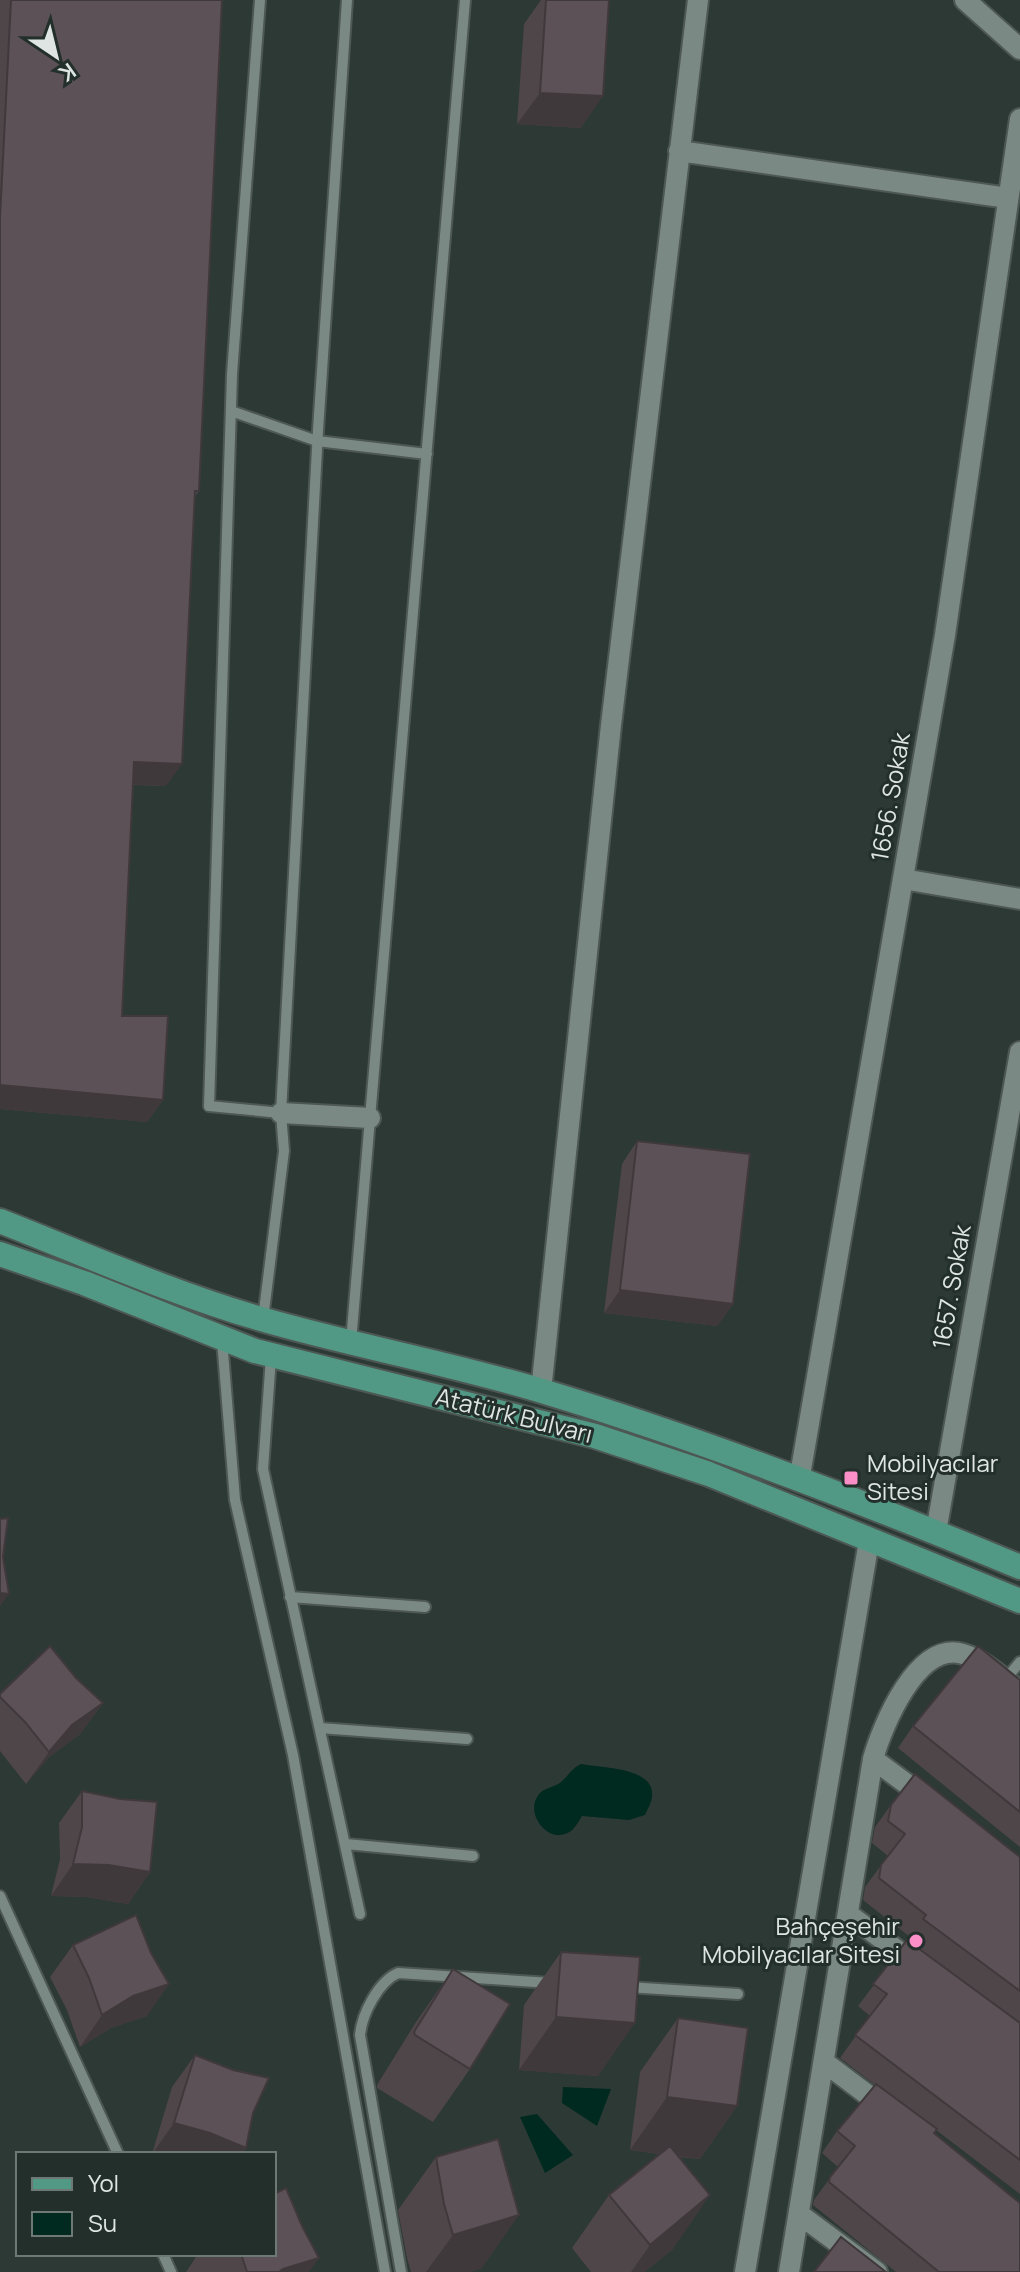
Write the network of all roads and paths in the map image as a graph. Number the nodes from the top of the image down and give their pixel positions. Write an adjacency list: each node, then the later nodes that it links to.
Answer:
1 (260, 0): 10 (lane)
2 (347, 0): 11 (lane)
3 (465, 0): 12 (lane)
4 (698, 0): 8 (street)
5 (965, 0): 6 (street)
6 (1020, 49)
7 (1020, 119): 9 (street, 1656. Sokak)
8 (679, 151): 9 (street); 24 (street)
9 (1008, 198): 13 (street, 1656. Sokak)
10 (231, 411): 11 (lane); 16 (lane)
11 (317, 441): 12 (lane); 16 (lane)
12 (427, 454): 17 (lane)
13 (903, 879): 14 (street); 25 (street, 1656. Sokak)
14 (1020, 899)
15 (1020, 1052): 26 (street, 1657. Sokak)
16 (281, 1113): 17 (street); 20 (lane)
17 (370, 1118): 22 (lane)
18 (0, 1221): 20 (main road, Atatürk Bulvarı)
19 (0, 1254): 21 (main road, Atatürk Bulvarı)
20 (263, 1320): 22 (main road, Atatürk Bulvarı); 23 (main road)
21 (222, 1340): 23 (main road, Atatürk Bulvarı); 51 (lane)
22 (351, 1342): 24 (main road, Atatürk Bulvarı)
23 (263, 1353): 27 (main road, Atatürk Bulvarı); 29 (lane)
24 (541, 1391): 25 (main road, Atatürk Bulvarı)
25 (799, 1481): 26 (main road, Atatürk Bulvarı)
26 (936, 1532): 28 (main road, Atatürk Bulvarı)
27 (869, 1541): 30 (main road, Atatürk Bulvarı); 53 (street)
28 (1020, 1567)
29 (290, 1597): 31 (lane); 34 (lane)
30 (1020, 1601)
31 (425, 1607)
32 (1020, 1662): 33 (lane)
33 (1012, 1686): 36 (street)
34 (320, 1728): 35 (lane); 38 (lane)
35 (467, 1739)
36 (873, 1759): 37 (street); 42 (street)
37 (946, 1814)
38 (346, 1844): 39 (lane); 41 (lane)
39 (473, 1856)
40 (0, 1896): 49 (lane)
41 (360, 1914)
42 (848, 1914): 43 (street); 47 (street)
43 (934, 1977)
44 (568, 1984): 52 (lane)
45 (615, 1987): 46 (lane)
46 (738, 1994)
47 (824, 2062): 48 (street); 50 (street)
48 (910, 2127)
49 (117, 2152)
50 (799, 2214): 54 (street); 55 (street)
51 (385, 2272)
52 (401, 2272)
53 (745, 2272)
54 (789, 2272)
55 (877, 2272)

